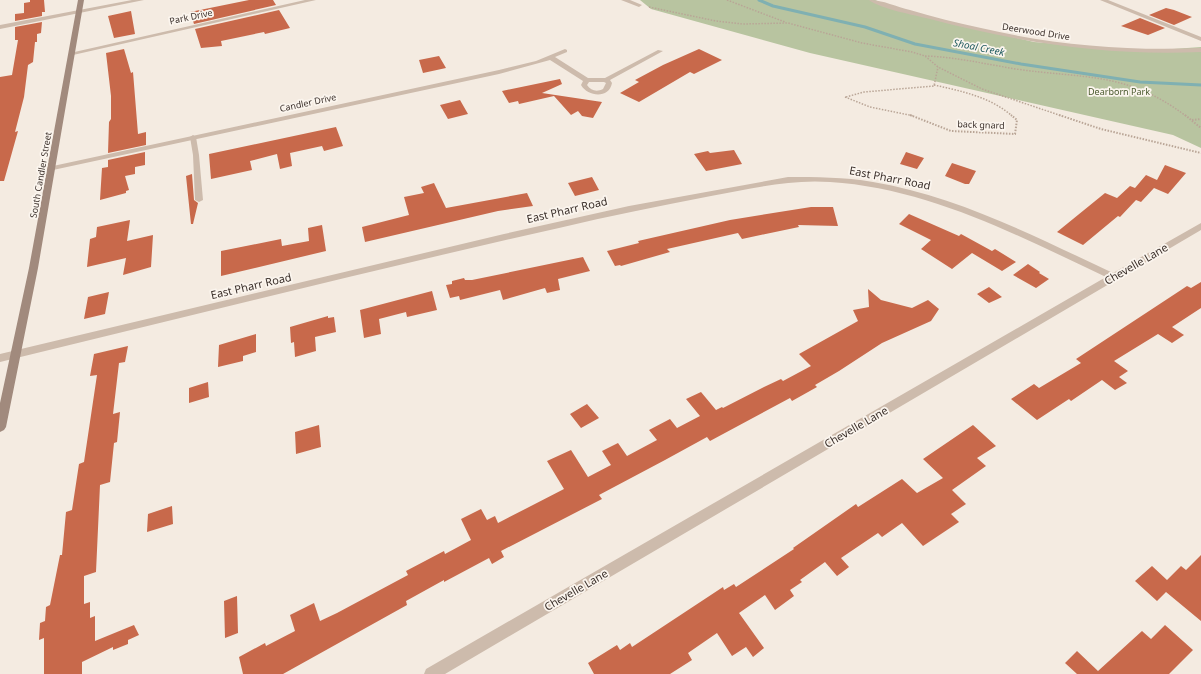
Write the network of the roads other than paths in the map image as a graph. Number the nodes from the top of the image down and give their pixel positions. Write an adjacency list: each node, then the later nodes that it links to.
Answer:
1 (81, 0): 8 (main road, South Candler Street)
2 (141, 0): 8 (street)
3 (313, 0): 14 (street, Park Drive)
4 (624, 0): 7 (street)
5 (872, 0): 11 (street, Deerwood Drive)
6 (1102, 0): 10 (street)
7 (639, 5)
8 (79, 11): 9 (street); 14 (main road, South Candler Street)
9 (0, 27)
10 (1201, 39)
11 (1201, 50)
12 (565, 51): 15 (street, Candler Drive)
13 (660, 51): 17 (street)
14 (72, 53): 19 (main road, South Candler Street)
15 (550, 57): 16 (street); 18 (street, Candler Drive)
16 (587, 80): 17 (street); 17 (street)
17 (606, 80)
18 (193, 137): 19 (street, Candler Drive); 20 (lane)
19 (53, 168): 23 (main road, South Candler Street)
20 (199, 200)
21 (1201, 226): 22 (street, Chevelle Lane)
22 (1113, 277): 23 (street, East Pharr Road); 26 (street, Chevelle Lane)
23 (18, 352): 24 (street, East Pharr Road); 25 (main road, South Candler Street)
24 (0, 358)
25 (0, 427)
26 (432, 674)

